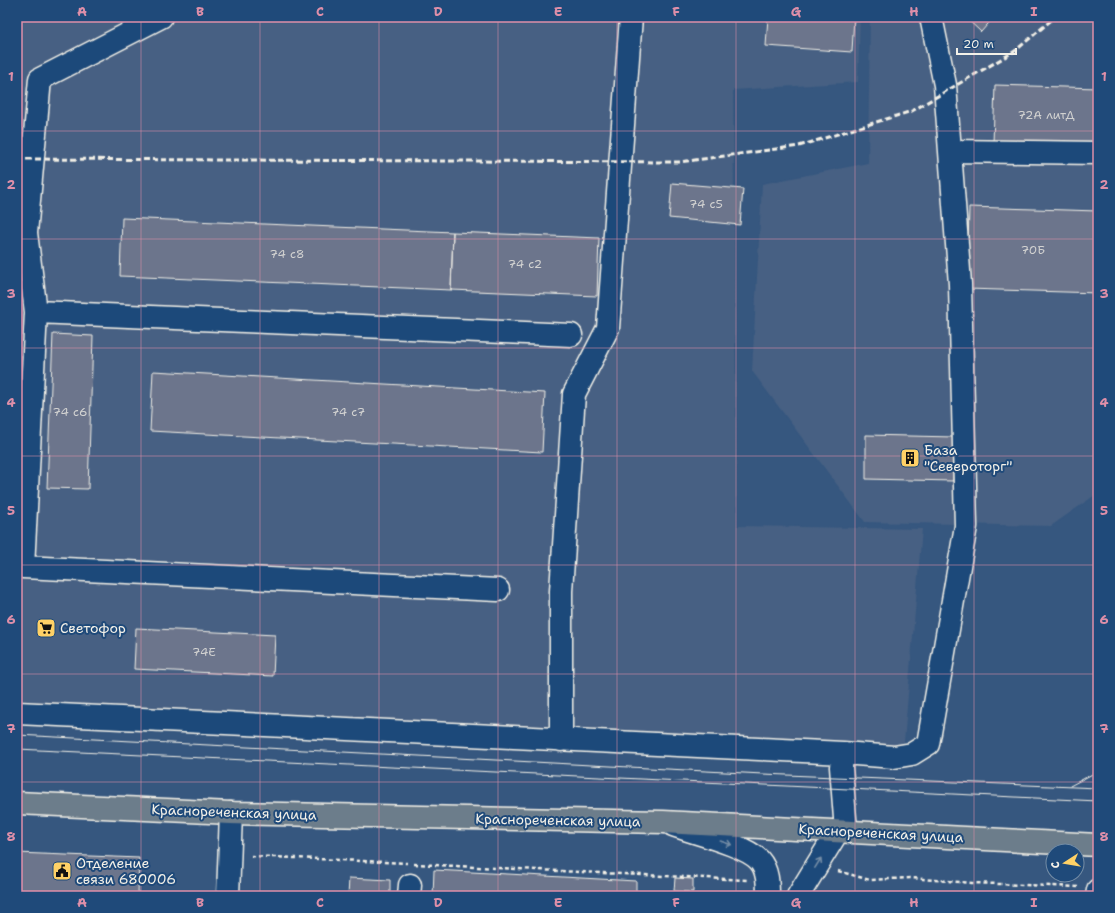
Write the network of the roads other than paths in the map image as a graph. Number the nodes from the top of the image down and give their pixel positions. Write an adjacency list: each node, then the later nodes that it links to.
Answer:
1 (161, 17): 6 (street)
2 (631, 17): 10 (street)
3 (931, 17): 4 (street)
4 (950, 151): 5 (street); 11 (street)
5 (1098, 153)
6 (36, 312): 7 (street); 8 (street)
7 (571, 334)
8 (498, 590)
9 (17, 713): 10 (street)
10 (561, 740): 11 (street)
11 (843, 753): 15 (street)
12 (17, 803): 13 (main road, Краснореченская улица)
13 (231, 813): 14 (main road, Краснореченская улица); 19 (street)
14 (663, 822): 15 (main road, Краснореченская улица); 17 (street, one-way to 17)
15 (842, 831): 16 (main road, Краснореченская улица); 18 (street, one-way to 15)
16 (1098, 844)
17 (768, 888)
18 (802, 888)
19 (228, 896)

